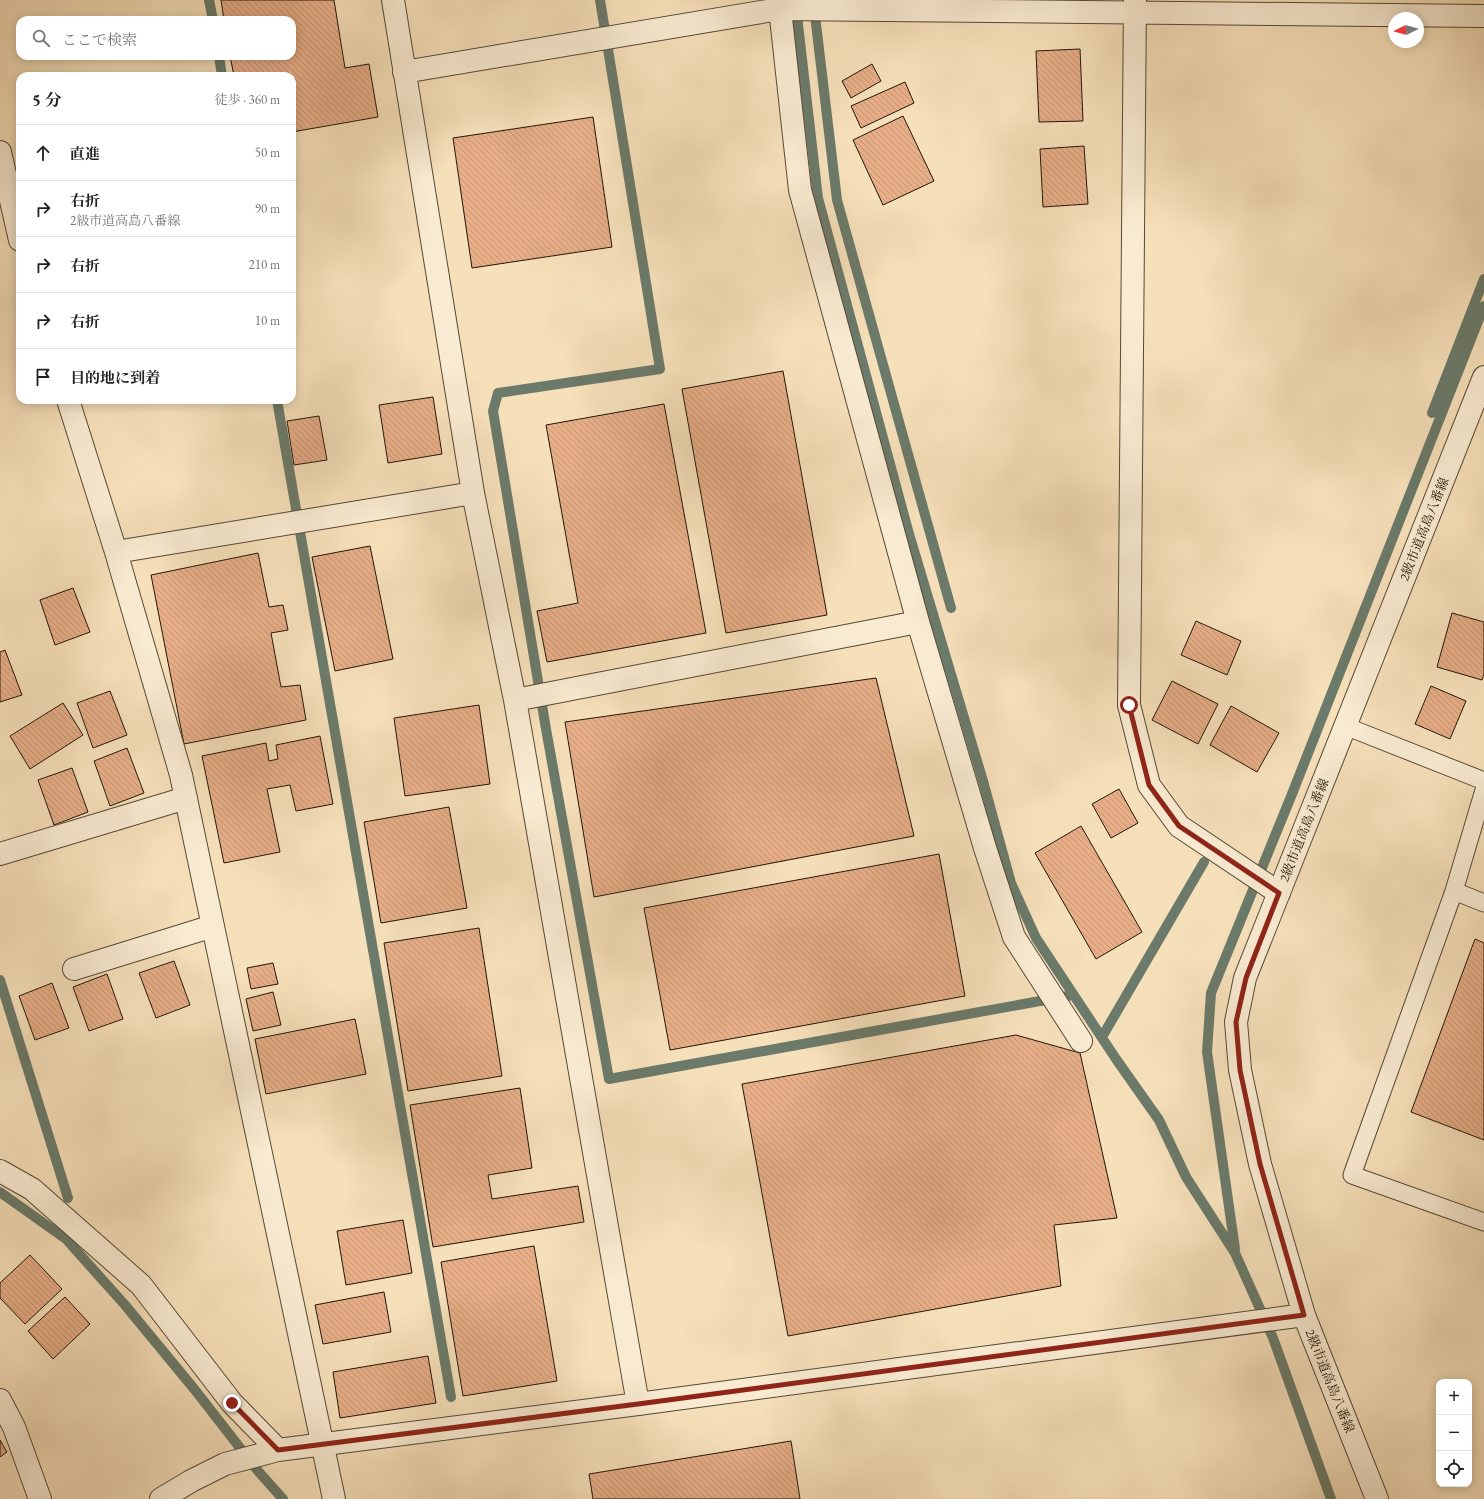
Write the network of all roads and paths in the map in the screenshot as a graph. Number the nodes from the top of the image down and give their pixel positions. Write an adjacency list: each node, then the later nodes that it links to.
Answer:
1 (393, 0): 5 (street)
2 (779, 4): 3 (street); 5 (street); 12 (street)
3 (1136, 6): 4 (street); 20 (street)
4 (1484, 16)
5 (404, 72): 10 (street)
6 (0, 152): 7 (street)
7 (16, 222)
8 (1484, 377): 14 (street, 2級市道高島八番線)
9 (69, 404): 11 (street)
10 (473, 493): 11 (street); 13 (street)
11 (116, 552): 17 (street)
12 (918, 622): 13 (street); 24 (street)
13 (515, 700): 29 (street)
14 (1345, 726): 15 (lane); 20 (street, 2級市道高島八番線)
15 (1484, 781)
16 (1484, 790): 19 (lane)
17 (186, 798): 18 (street); 22 (street)
18 (0, 854)
19 (1454, 891): 21 (lane); 26 (lane)
20 (1279, 893): 27 (street, 2級市道高島八番線)
21 (1484, 902)
22 (213, 926): 23 (street); 30 (street)
23 (74, 969)
24 (1081, 1040)
25 (0, 1171): 31 (street)
26 (1484, 1222)
27 (1304, 1315): 29 (street); 35 (street, 2級市道高島八番線)
28 (0, 1400): 32 (street)
29 (638, 1404): 30 (street)
30 (322, 1444): 31 (street); 34 (street)
31 (278, 1450): 33 (street)
32 (40, 1499)
33 (161, 1499)
34 (334, 1499)
35 (1377, 1499)

